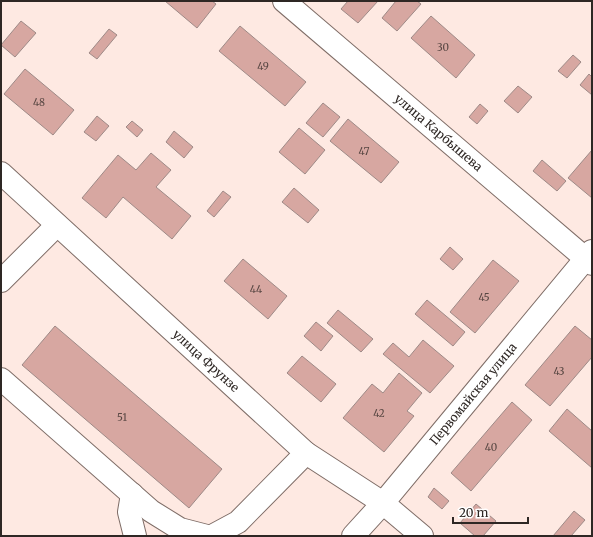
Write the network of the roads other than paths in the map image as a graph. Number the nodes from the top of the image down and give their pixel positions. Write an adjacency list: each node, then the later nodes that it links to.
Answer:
1 (284, 1): 4 (street, улица Карбышева)
2 (1, 173): 3 (street, улица Фрунзе)
3 (57, 225): 5 (street); 7 (street, улица Фрунзе)
4 (590, 258): 9 (street, Первомайская улица)
5 (1, 281)
6 (1, 379): 8 (street)
7 (306, 453): 9 (street, улица Фрунзе); 12 (street)
8 (132, 494): 10 (street); 11 (street)
9 (383, 503): 13 (street, Первомайская улица); 14 (street, улица Фрунзе)
10 (135, 536)
11 (207, 536)
12 (212, 536)
13 (352, 536)
14 (422, 536)

